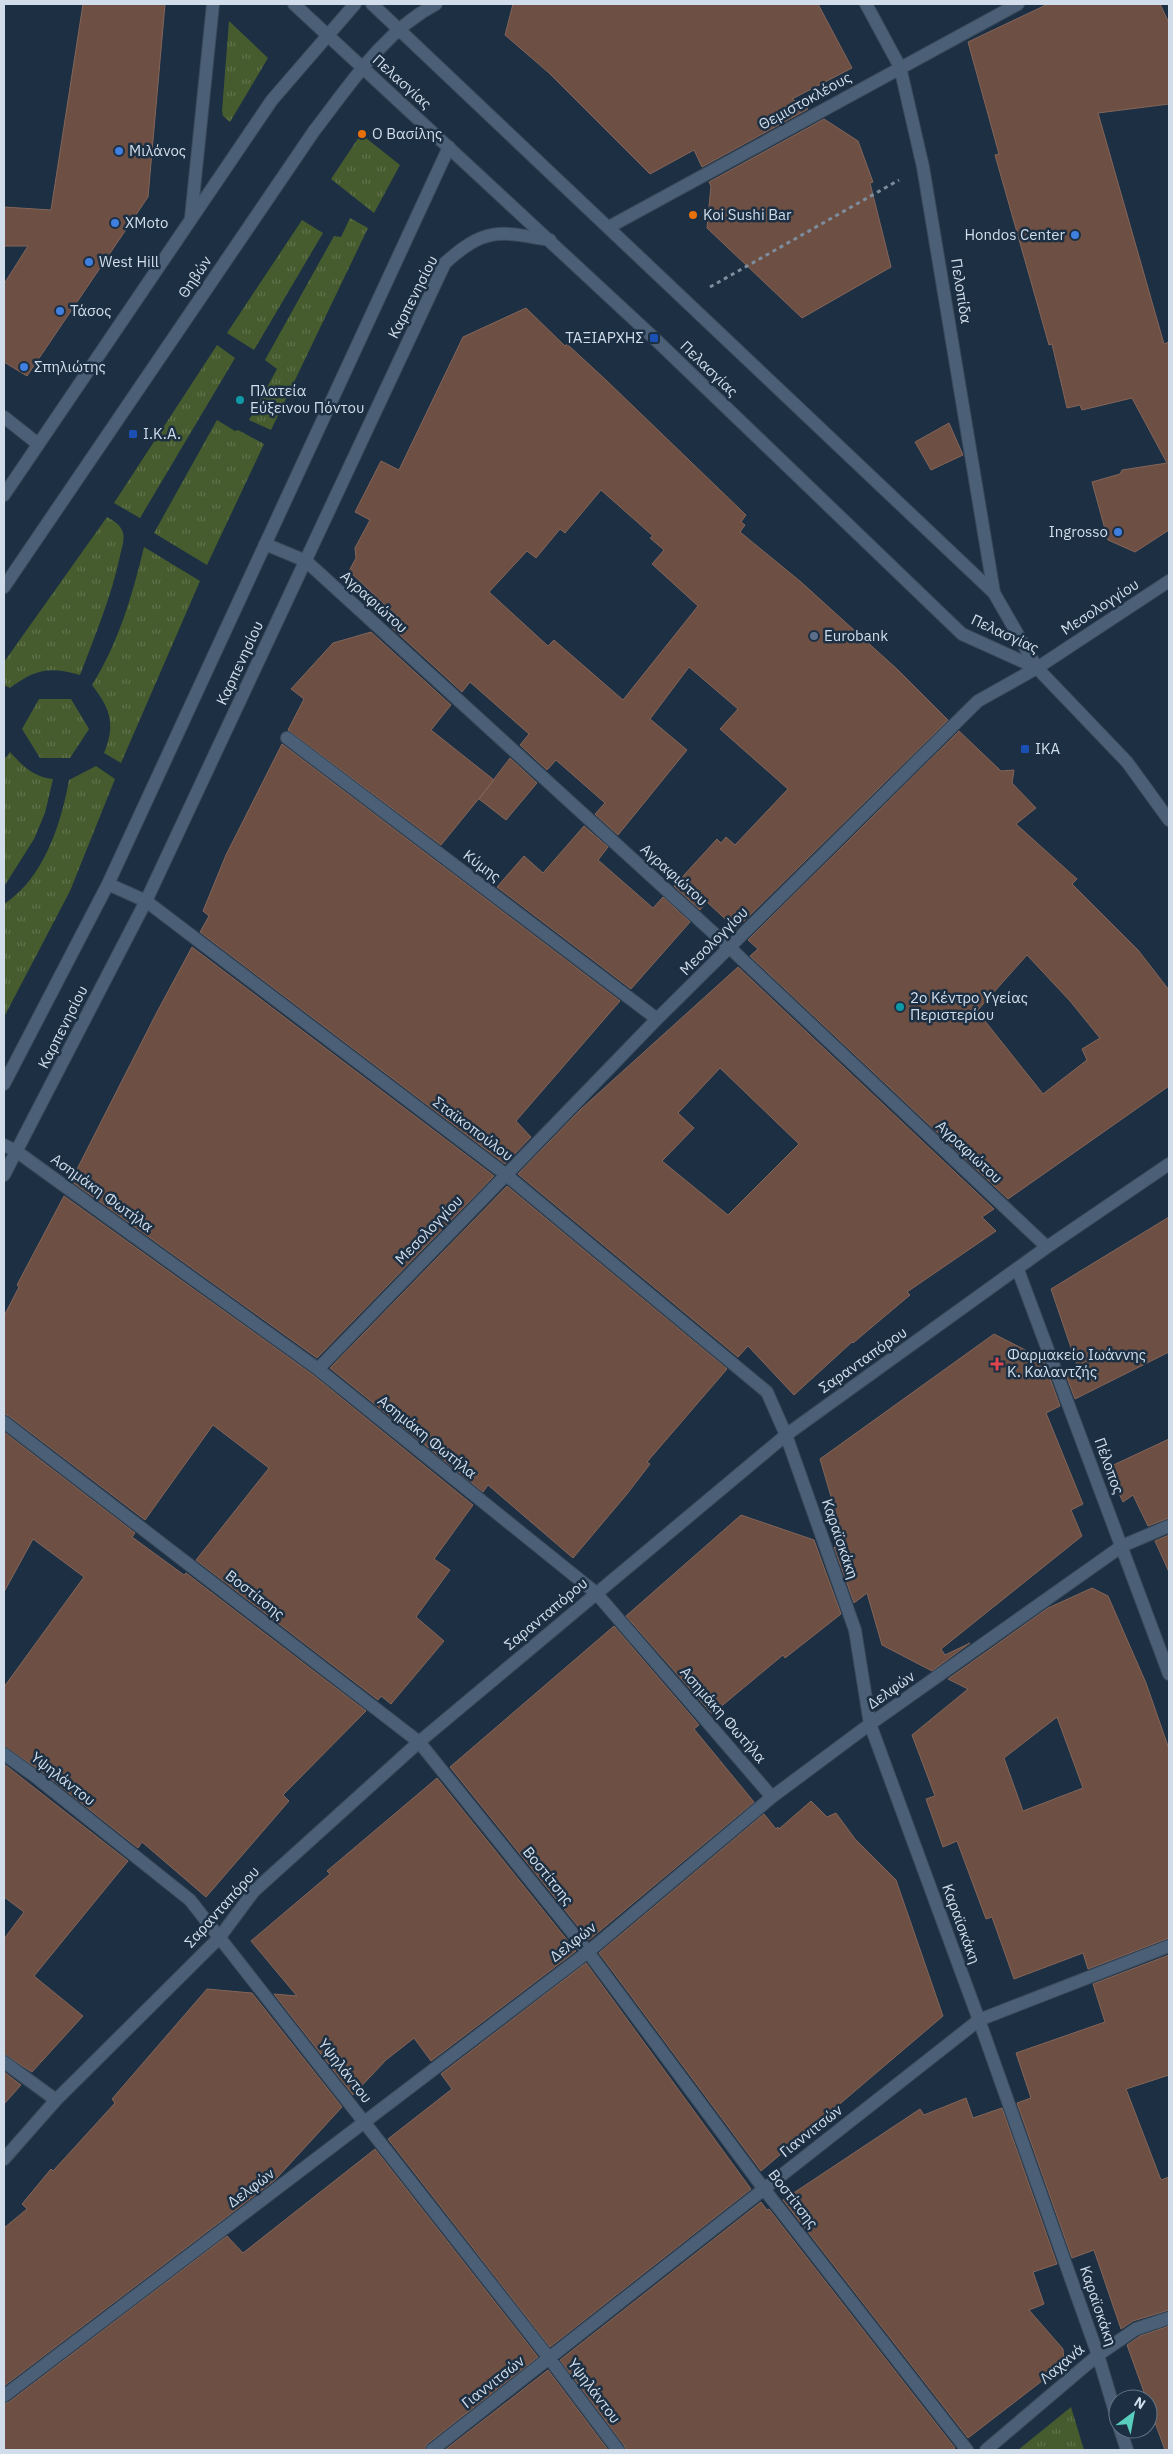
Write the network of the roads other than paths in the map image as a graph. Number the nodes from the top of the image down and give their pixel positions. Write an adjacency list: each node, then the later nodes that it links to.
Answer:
1 (213, 4): 13 (street)
2 (294, 4): 9 (street, Πελασγίας)
3 (354, 4): 9 (street)
4 (372, 4): 8 (street, Πελασγίας)
5 (436, 4): 8 (street, Θηβών)
6 (866, 4): 10 (street, Πελοπίδα)
7 (1018, 4): 10 (street, Θεμιστοκλέους)
8 (400, 30): 11 (street, Θηβών); 14 (street, Πελασγίας)
9 (326, 34): 11 (street, Πελασγίας); 13 (street)
10 (900, 67): 14 (street, Θεμιστοκλέους); 23 (street, Πελοπίδα)
11 (362, 68): 12 (street, Πελασγίας); 22 (street, Θηβών)
12 (449, 147): 15 (street, Πελασγίας); 19 (street, Καρπενησίου)
13 (190, 220): 17 (street)
14 (608, 227): 23 (street, Πελασγίας)
15 (550, 240): 20 (street, Καρπενησίου); 24 (street, Πελασγίας)
16 (4, 417): 17 (street)
17 (38, 444): 18 (street)
18 (4, 495)
19 (265, 544): 20 (street, Αγραφιώτου); 27 (street, Καρπενησίου)
20 (306, 561): 28 (street, Καρπενησίου); 29 (street, Αγραφιώτου)
21 (1169, 580): 24 (street, Μεσολογγίου)
22 (4, 587)
23 (994, 592): 24 (street, Πελασγίας)
24 (1037, 668): 26 (street); 29 (street, Μεσολογγίου)
25 (287, 738): 30 (street, Κύμης)
26 (1169, 820)
27 (108, 884): 28 (street, Σταϊκοπούλου); 31 (street, Καρπενησίου)
28 (146, 901): 33 (street, Καρπενησίου); 35 (street, Σταϊκοπούλου)
29 (730, 948): 30 (street, Μεσολογγίου); 37 (street, Αγραφιώτου)
30 (658, 1019): 35 (street, Μεσολογγίου)
31 (4, 1084)
32 (4, 1145): 33 (street, Ασημάκη Φωτήλα)
33 (16, 1151): 36 (street, Καρπενησίου); 39 (street, Ασημάκη Φωτήλα)
34 (1169, 1164): 37 (street, Σαρανταπόρου)
35 (506, 1174): 39 (street, Μεσολογγίου); 41 (street, Σταϊκοπούλου)
36 (4, 1175)
37 (1047, 1247): 38 (street, Σαρανταπόρου)
38 (1018, 1270): 41 (street, Σαρανταπόρου); 43 (street, Πέλοπος)
39 (318, 1369): 44 (street, Ασημάκη Φωτήλα)
40 (4, 1422): 47 (street, Βοστίτσης)
41 (786, 1435): 44 (street, Σαρανταπόρου); 46 (street, Καραϊσκάκη)
42 (1169, 1526): 43 (street, Δελφών)
43 (1122, 1546): 45 (street, Πέλοπος); 46 (street, Δελφών)
44 (596, 1594): 47 (street, Σαρανταπόρου); 49 (street, Ασημάκη Φωτήλα)
45 (1169, 1674)
46 (870, 1724): 49 (street, Δελφών); 53 (street, Καραϊσκάκη)
47 (419, 1742): 50 (street, Σαρανταπόρου); 52 (street, Βοστίτσης)
48 (4, 1754): 50 (street, Υψηλάντου)
49 (772, 1797): 52 (street, Δελφών)
50 (219, 1938): 55 (street, Σαρανταπόρου); 56 (street, Υψηλάντου)
51 (1169, 1946): 53 (street, Γιαννιτσών)
52 (588, 1952): 56 (street, Δελφών); 58 (street, Βοστίτσης)
53 (979, 2020): 58 (street, Γιαννιτσών); 60 (street, Καραϊσκάκη)
54 (4, 2062): 55 (street)
55 (56, 2100): 57 (street, Σαρανταπόρου)
56 (366, 2122): 61 (street, Υψηλάντου); 63 (street, Δελφών)
57 (4, 2159)
58 (764, 2189): 61 (street, Γιαννιτσών); 66 (street, Βοστίτσης)
59 (1169, 2318): 60 (street, Λαχανά)
60 (1098, 2355): 62 (street, Καραϊσκάκη); 67 (street, Λαχανά)
61 (550, 2358): 64 (street, Γιαννιτσών); 65 (street, Υψηλάντου)
62 (1108, 2389)
63 (4, 2396)
64 (432, 2450)
65 (618, 2450)
66 (967, 2450)
67 (986, 2450)

